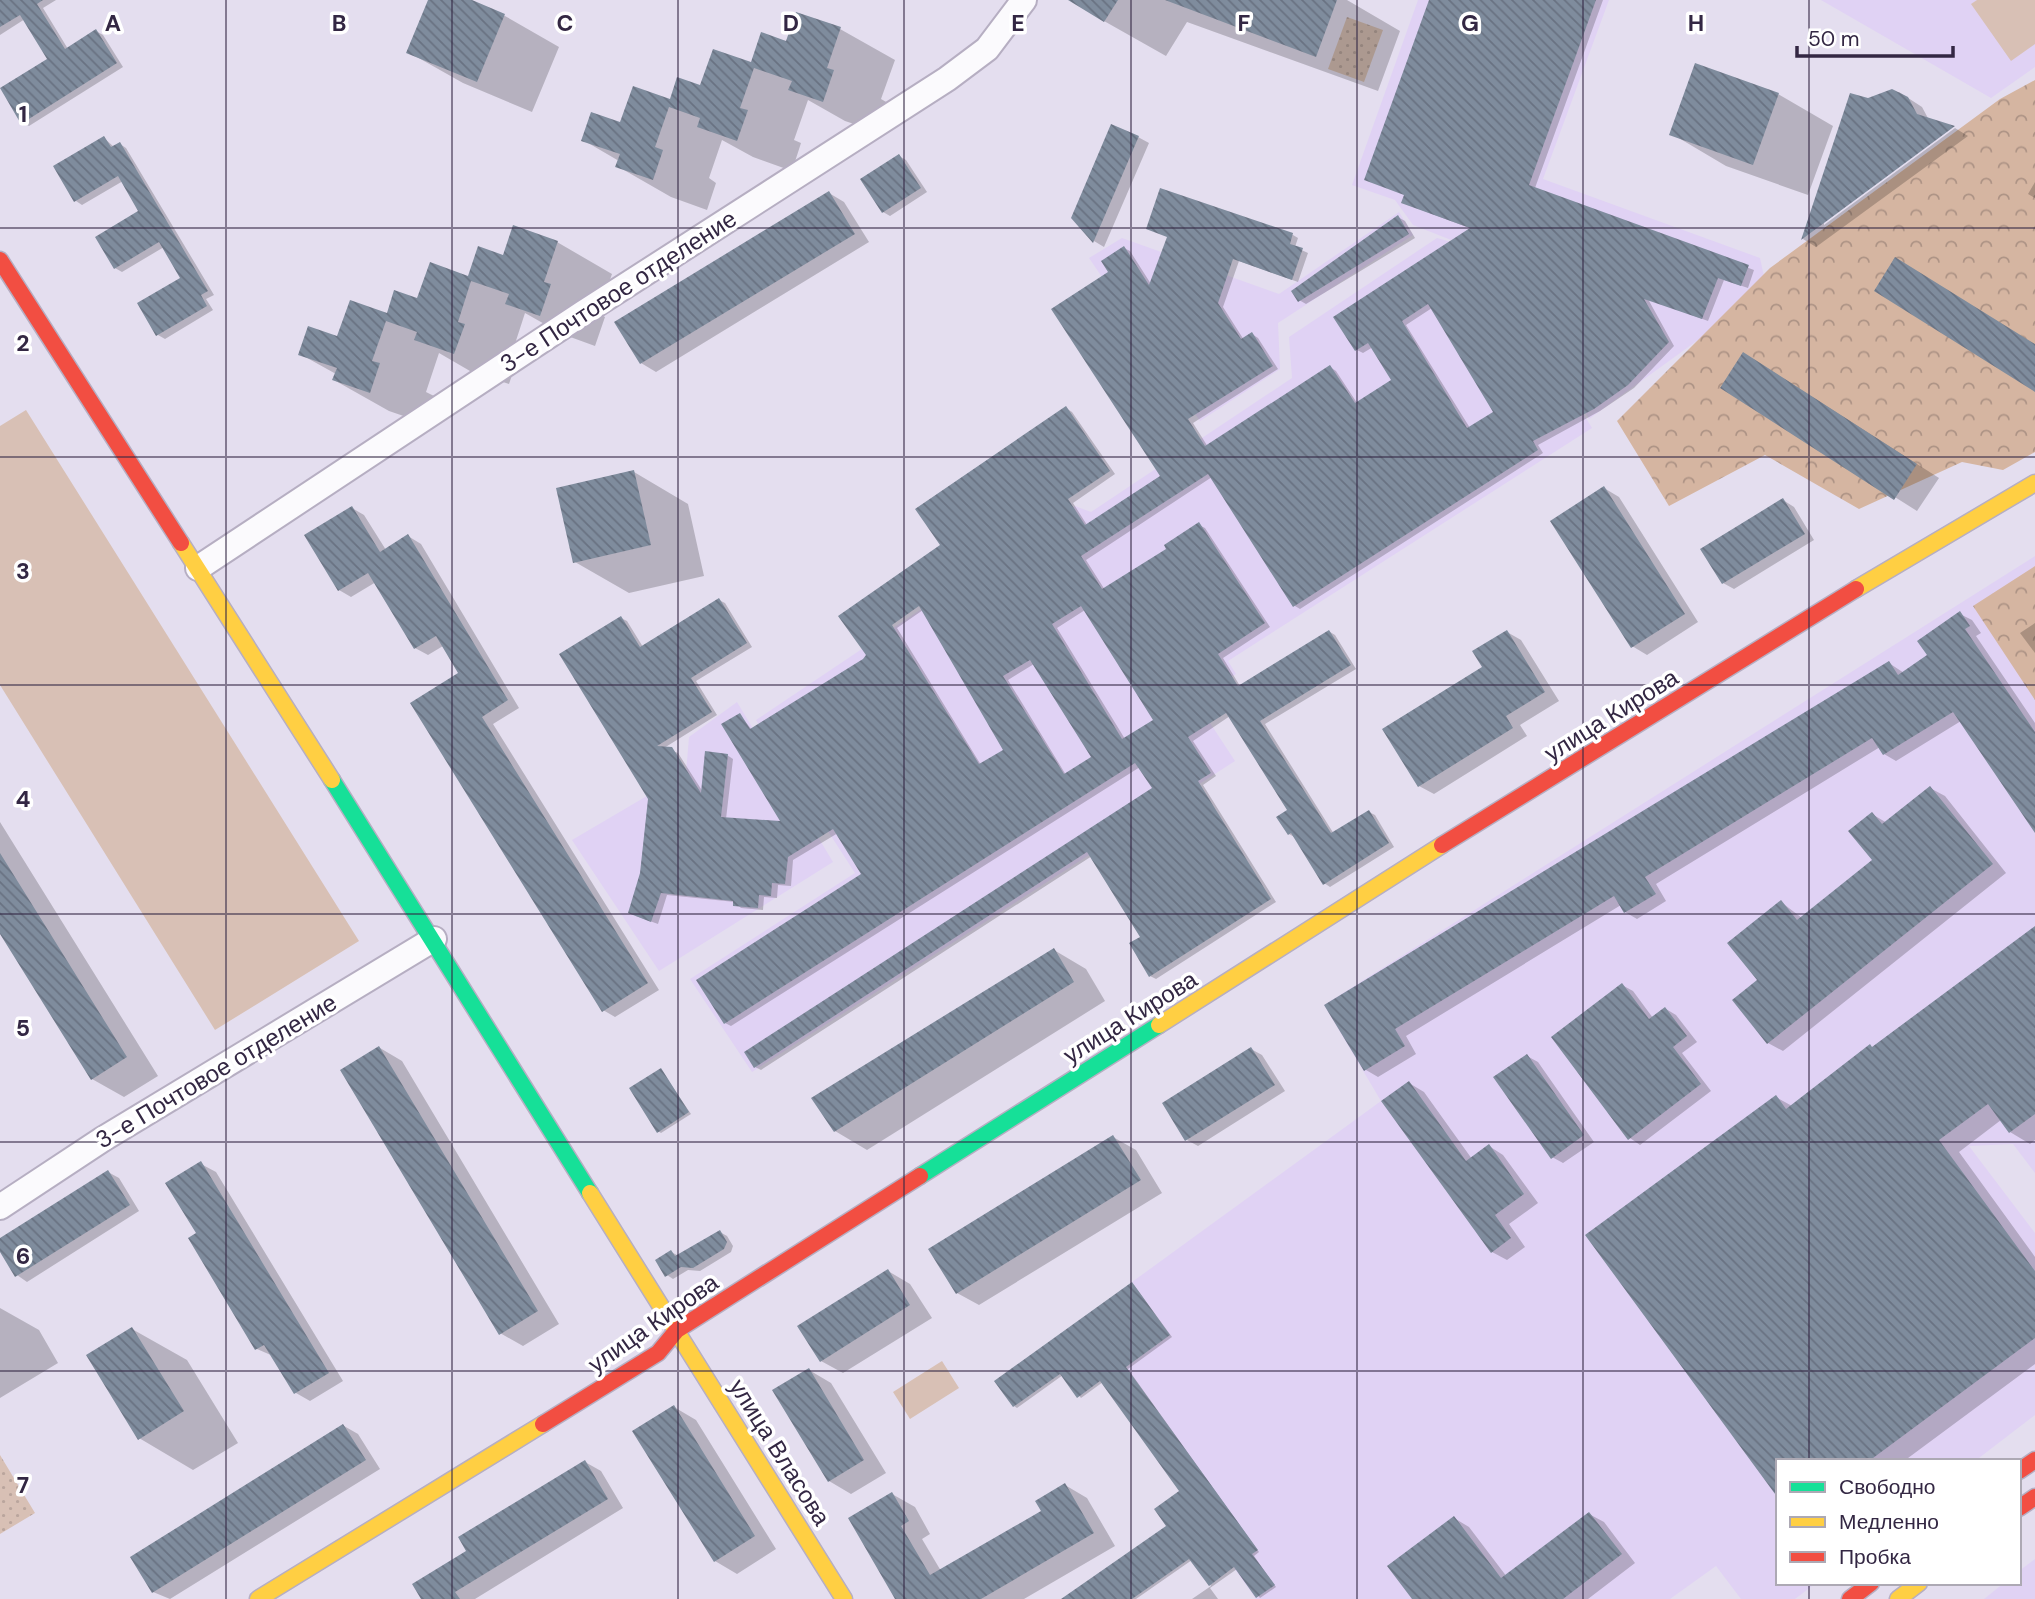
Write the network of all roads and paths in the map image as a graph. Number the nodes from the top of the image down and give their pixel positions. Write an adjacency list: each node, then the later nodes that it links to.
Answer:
1 (1024, 0): 4 (street, 3-е Почтовое отделение)
2 (0, 260): 4 (main road)
3 (2035, 483): 7 (main road, улица Кирова)
4 (198, 568): 5 (main road)
5 (434, 939): 6 (street, 3-е Почтовое отделение); 7 (main road)
6 (0, 1208)
7 (677, 1330): 10 (main road, улица Кирова); 11 (main road, улица Власова)
8 (1868, 1585): 12 (main road)
9 (1916, 1585): 13 (main road)
10 (258, 1599)
11 (844, 1599)
12 (1850, 1599)
13 (1898, 1599)

